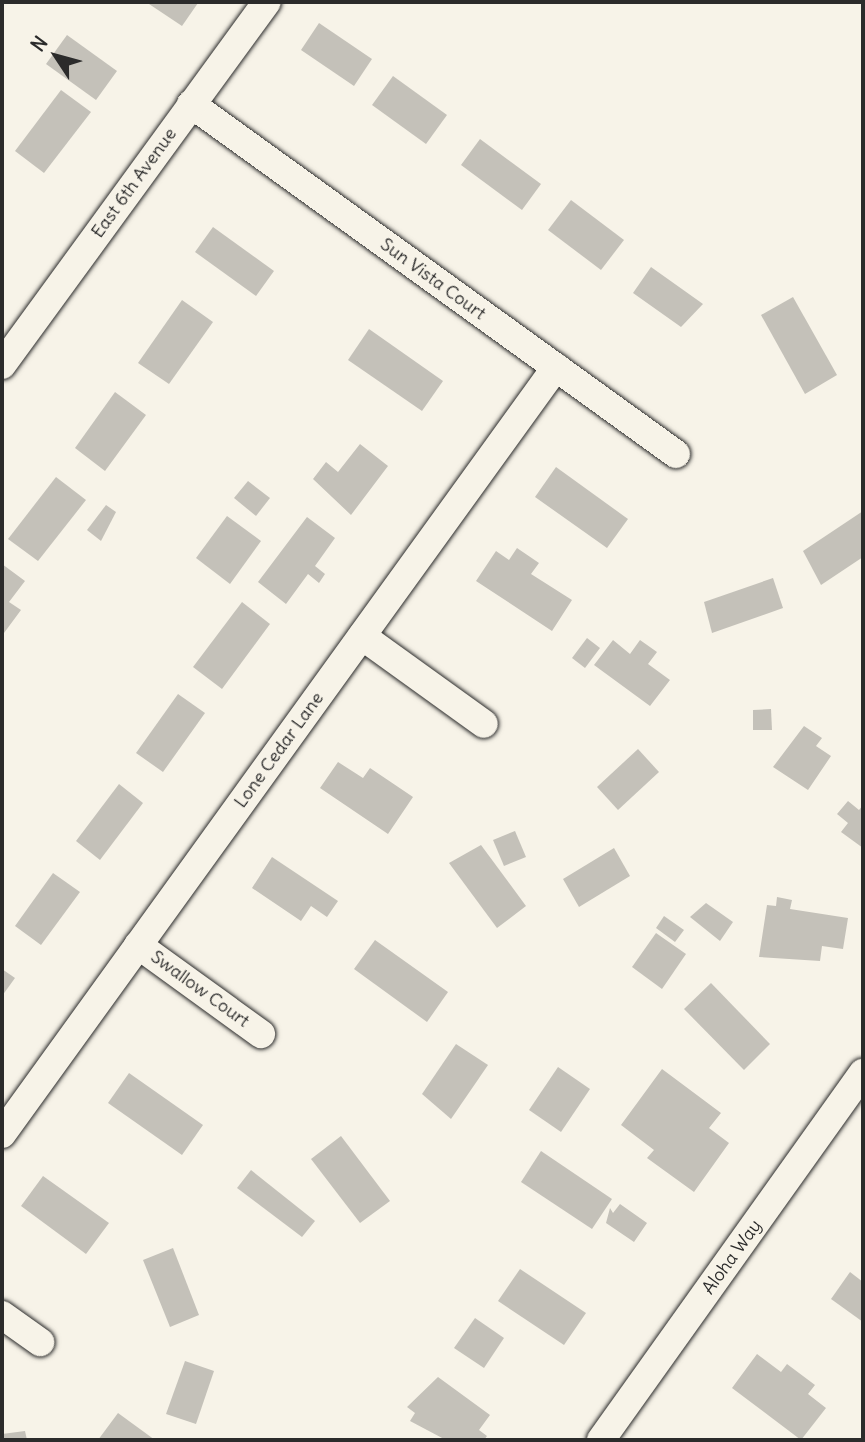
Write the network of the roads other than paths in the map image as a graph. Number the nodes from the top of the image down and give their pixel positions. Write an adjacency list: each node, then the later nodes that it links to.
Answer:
1 (267, 2): 2 (street, East 6th Avenue)
2 (191, 104): 3 (street, East 6th Avenue); 4 (street, Sun Vista Court)
3 (2, 365)
4 (556, 367): 5 (street, Sun Vista Court); 6 (street, Lone Cedar Lane)
5 (676, 454)
6 (362, 636): 7 (street); 8 (street, Lone Cedar Lane)
7 (484, 724)
8 (138, 945): 9 (street, Swallow Court); 11 (street, Lone Cedar Lane)
9 (261, 1034)
10 (863, 1073): 14 (street, Aloha Way)
11 (2, 1134)
12 (2, 1315): 13 (street)
13 (40, 1342)
14 (601, 1440)

